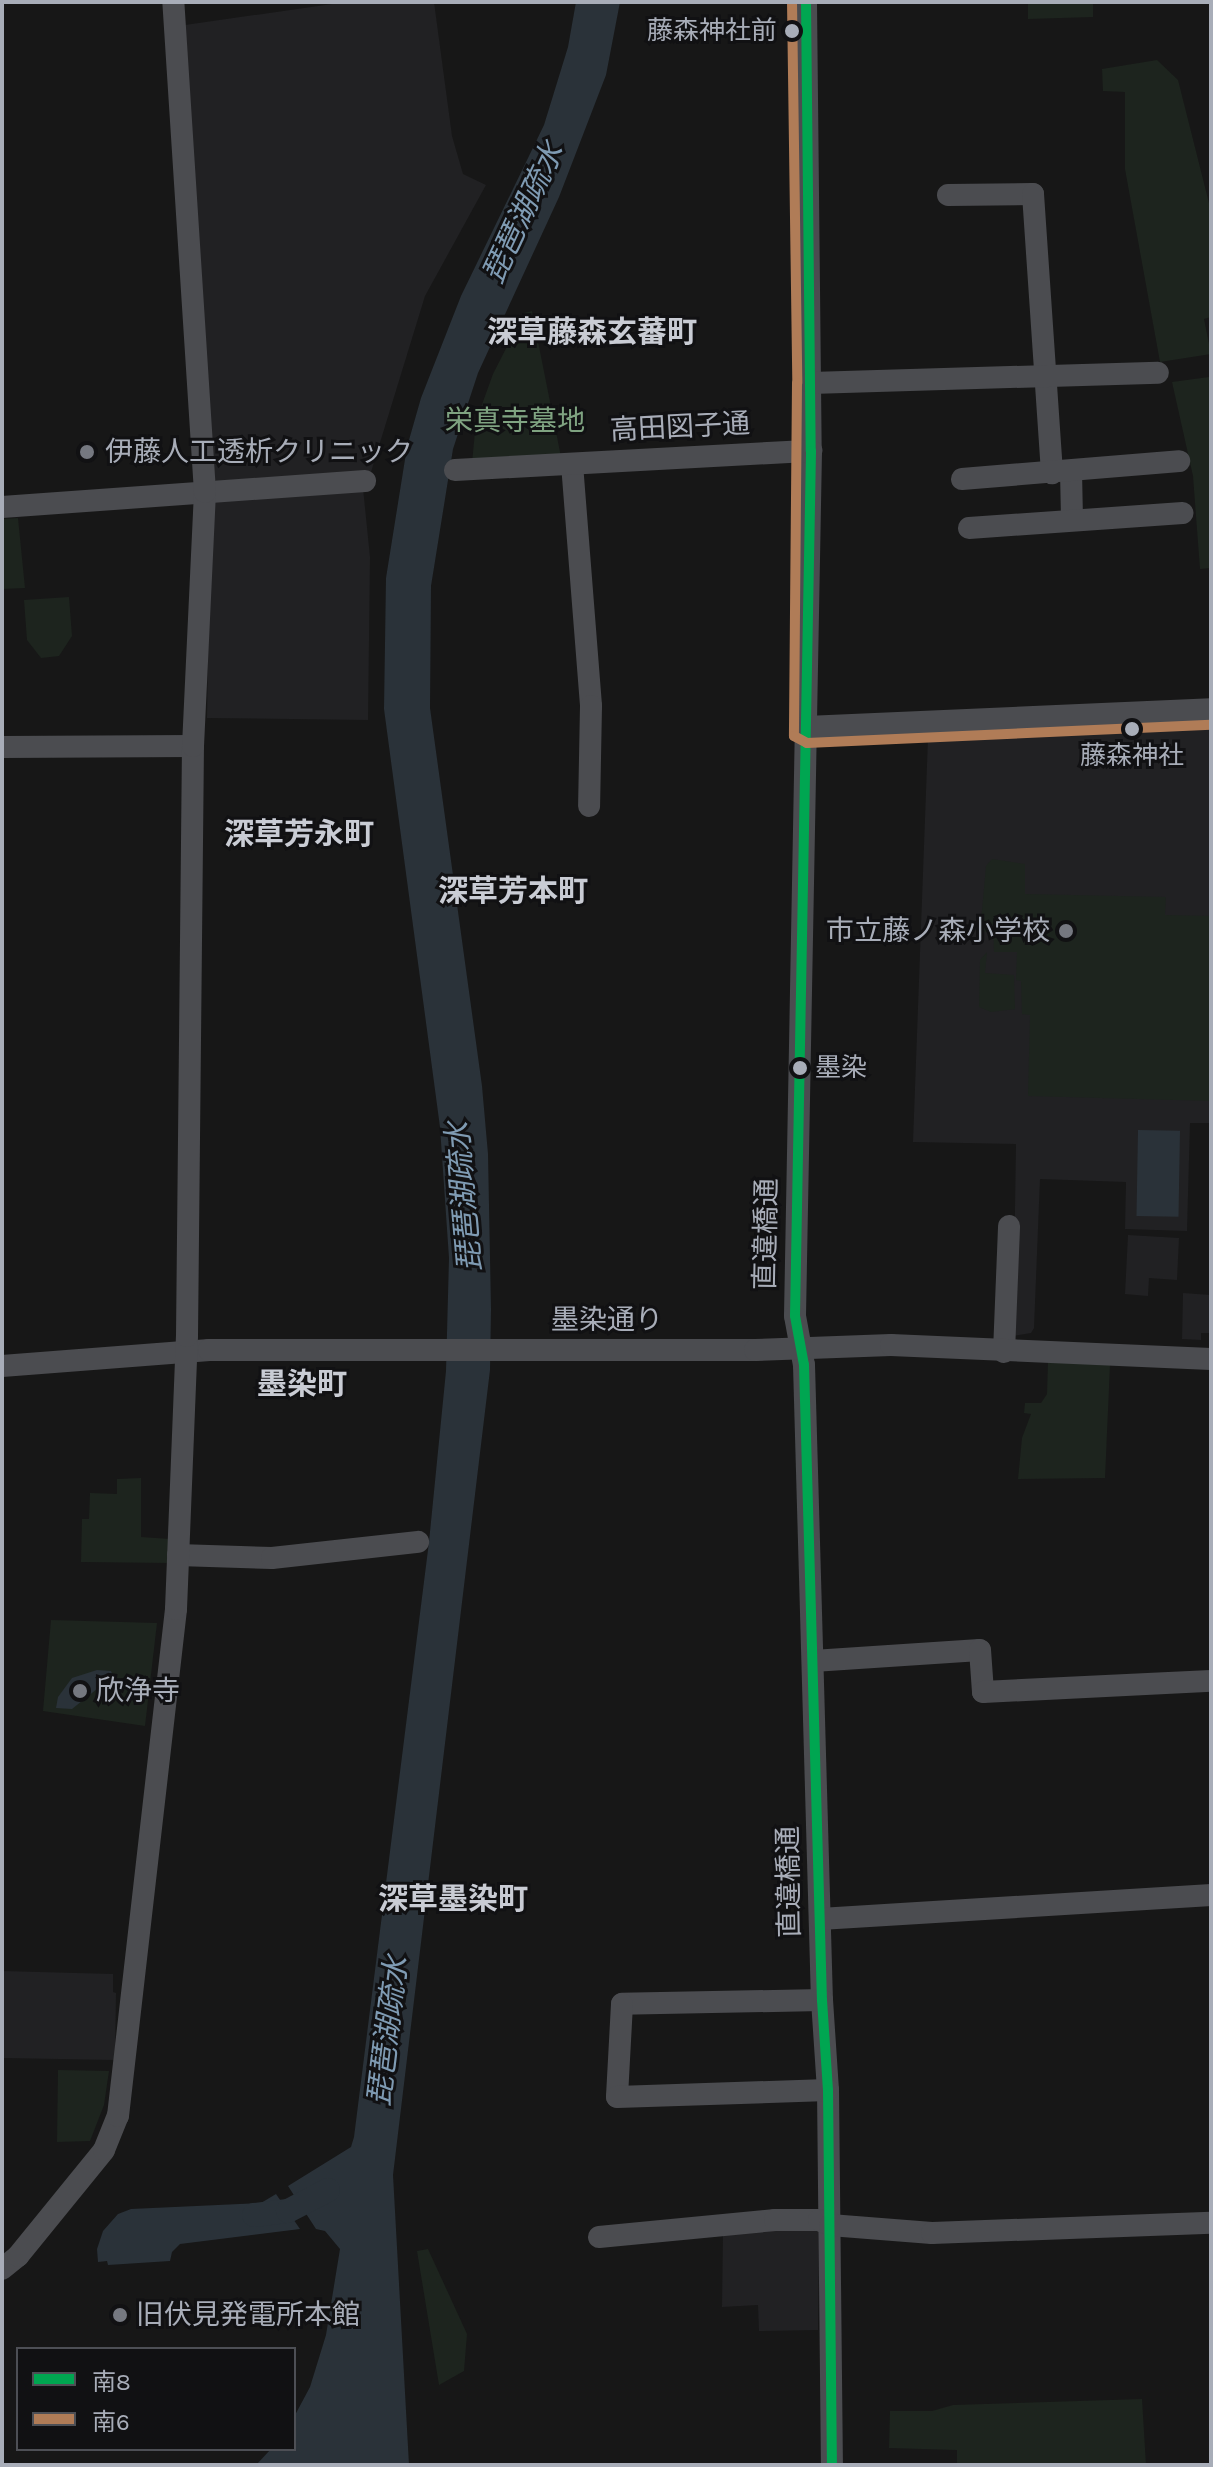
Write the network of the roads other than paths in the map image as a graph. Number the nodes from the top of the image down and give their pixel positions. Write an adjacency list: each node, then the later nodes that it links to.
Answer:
1 (173, 2): 14 (street)
2 (806, 2): 6 (street, 直違橋通)
3 (948, 195): 5 (street)
4 (1158, 373): 5 (street)
5 (1047, 378): 6 (street); 11 (street)
6 (811, 383): 7 (street, 直違橋通)
7 (811, 451): 9 (street, 高田図子通); 20 (street, 直違橋通)
8 (1179, 461): 11 (street)
9 (572, 464): 10 (street, 高田図子通); 23 (street)
10 (455, 470)
11 (1062, 472): 12 (street); 17 (street)
12 (962, 479)
13 (365, 481): 14 (street)
14 (205, 492): 15 (street); 21 (street)
15 (2, 507)
16 (1182, 513): 17 (street)
17 (1072, 520): 18 (street)
18 (969, 528)
19 (1211, 711): 20 (street)
20 (806, 729): 25 (street, 直違橋通)
21 (193, 746): 22 (street); 26 (street)
22 (2, 747)
23 (589, 806)
24 (1009, 1226): 27 (street)
25 (798, 1348): 26 (street, 墨染通り); 27 (street, 墨染通り); 32 (street, 直違橋通)
26 (186, 1351): 29 (street, 墨染通り); 31 (street)
27 (1004, 1352): 28 (street, 墨染通り)
28 (1211, 1359)
29 (2, 1366)
30 (418, 1542): 31 (street)
31 (178, 1555): 41 (street)
32 (813, 1661): 33 (street); 35 (street, 直違橋通)
33 (1211, 1681)
34 (1211, 1895): 35 (street)
35 (820, 1919): 36 (street, 直違橋通)
36 (822, 2000): 37 (street, 直違橋通); 37 (street)
37 (828, 2090): 39 (street, 直違橋通)
38 (1211, 2223): 39 (street)
39 (830, 2225): 40 (street); 42 (street, 直違橋通)
40 (599, 2237)
41 (2, 2269)
42 (832, 2465)

